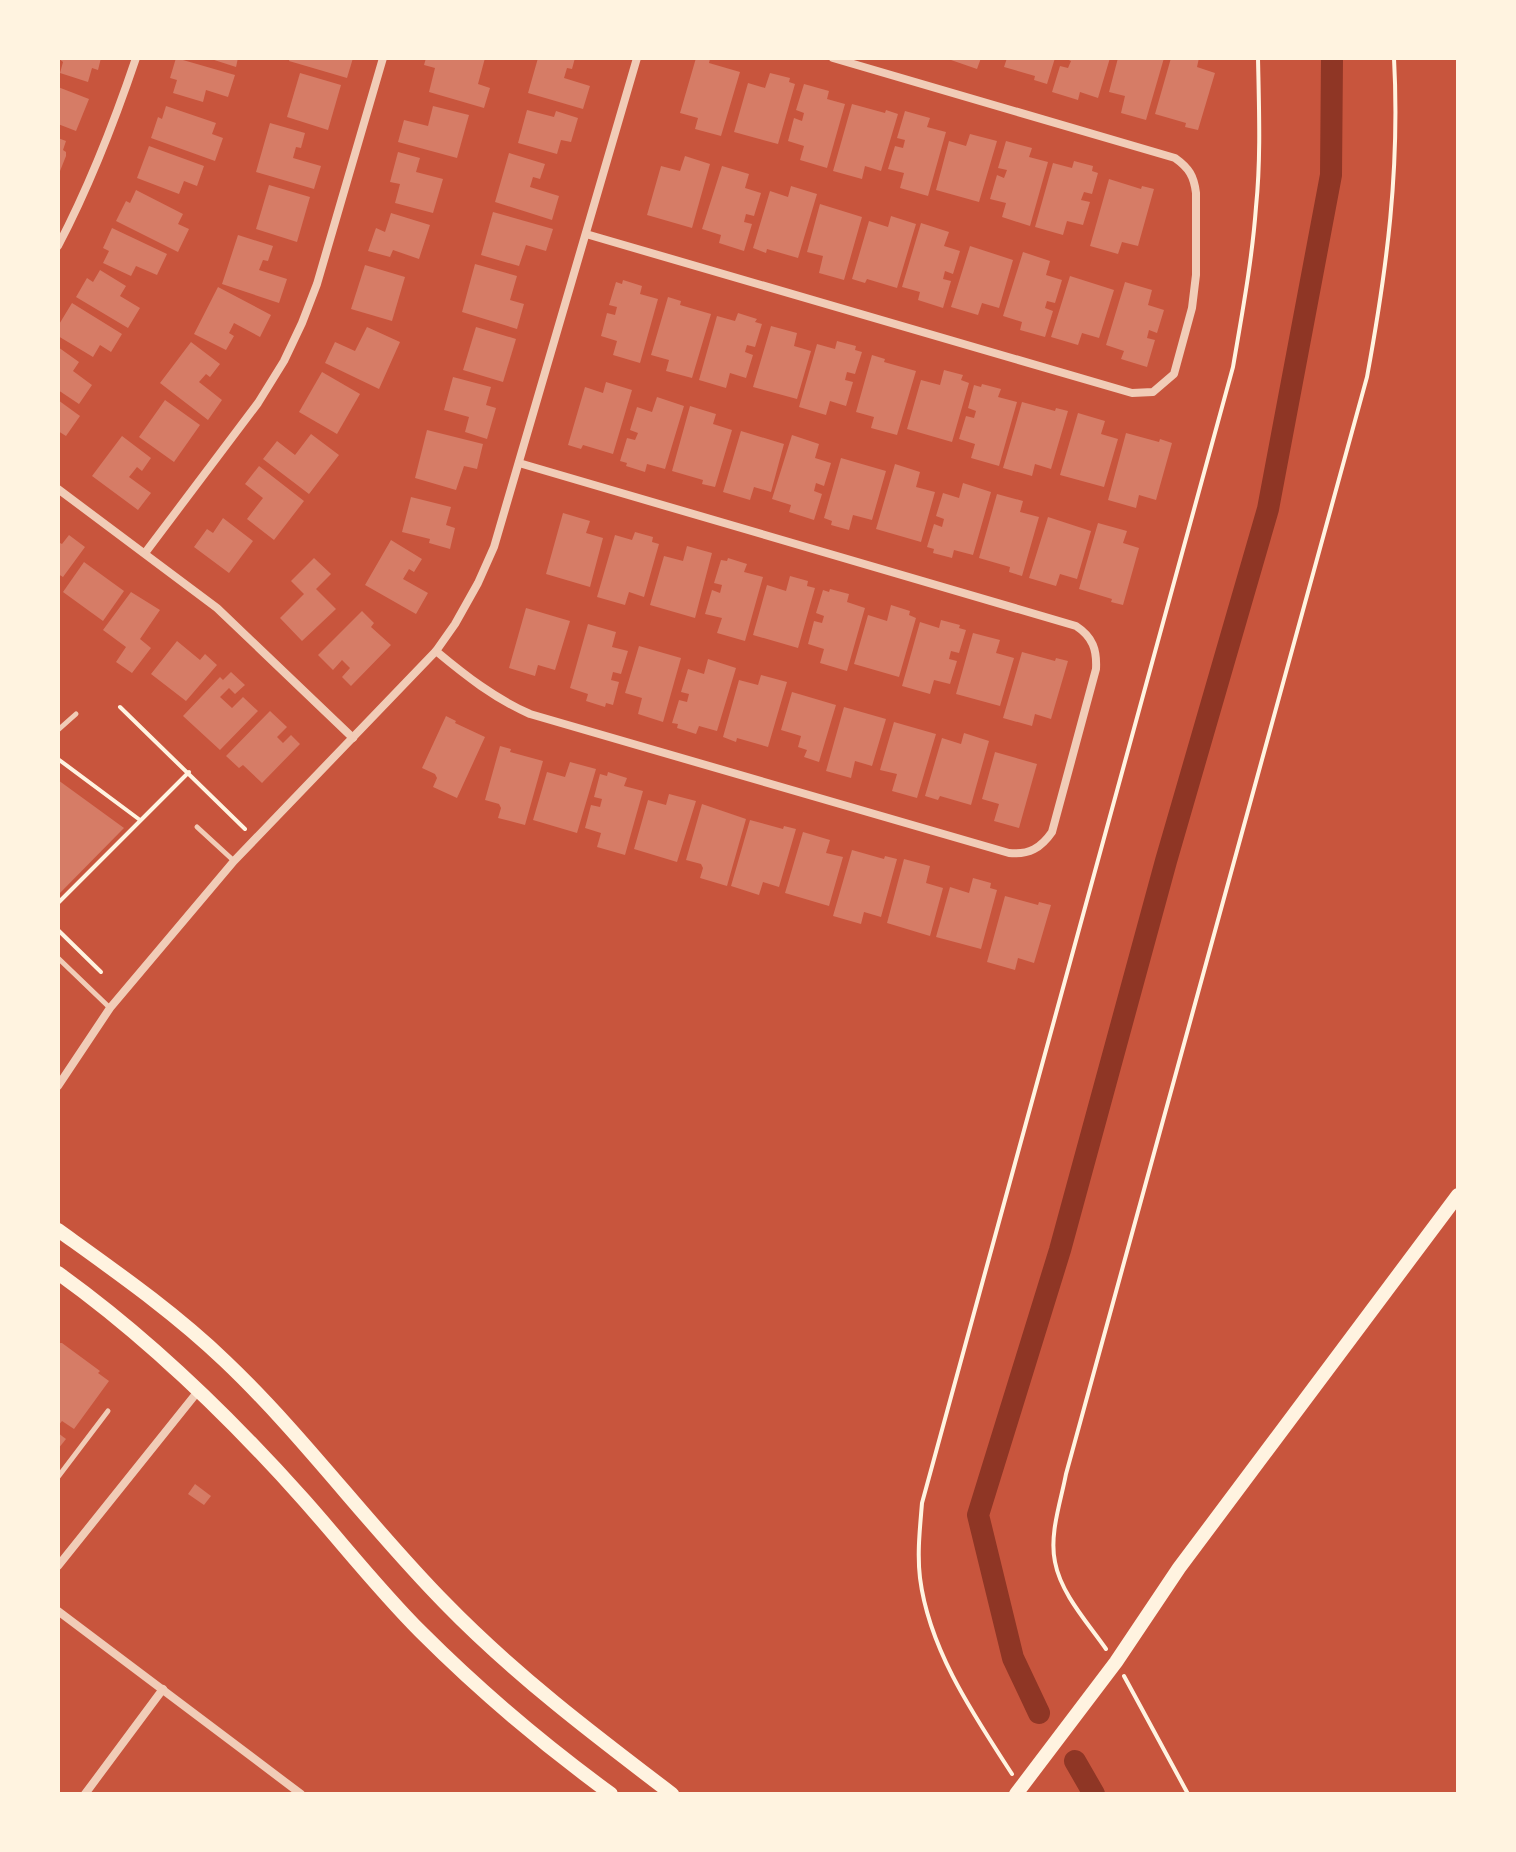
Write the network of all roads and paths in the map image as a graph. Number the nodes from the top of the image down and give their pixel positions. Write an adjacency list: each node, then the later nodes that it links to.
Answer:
1 (136, 58): 8 (street)
2 (383, 58): 11 (street)
3 (637, 58): 7 (street)
4 (833, 58): 7 (street)
5 (1258, 58): 39 (path)
6 (1394, 58): 37 (path)
7 (586, 234): 9 (street)
8 (58, 246)
9 (519, 463): 12 (street); 12 (street)
10 (58, 489): 11 (street)
11 (145, 553): 16 (street)
12 (436, 651): 16 (street)
13 (120, 707): 18 (path)
14 (76, 714): 15 (lane)
15 (58, 730)
16 (353, 738): 22 (street)
17 (58, 759): 19 (path)
18 (189, 772): 19 (path); 21 (path)
19 (140, 820): 23 (path)
20 (197, 827): 22 (lane)
21 (245, 829)
22 (234, 861): 27 (street)
23 (58, 903)
24 (58, 930): 26 (path)
25 (58, 958): 27 (lane)
26 (101, 972)
27 (110, 1008): 28 (street)
28 (58, 1086)
29 (1458, 1195): 37 (main road)
30 (58, 1230): 43 (main road)
31 (58, 1273): 32 (main road)
32 (199, 1390): 35 (street); 42 (main road)
33 (108, 1411): 34 (lane)
34 (58, 1476)
35 (58, 1566)
36 (58, 1611): 38 (street)
37 (1116, 1662): 39 (main road); 44 (path)
38 (163, 1689): 40 (street); 41 (street)
39 (1018, 1790)
40 (85, 1794)
41 (301, 1794)
42 (611, 1794)
43 (672, 1794)
44 (1188, 1794)

